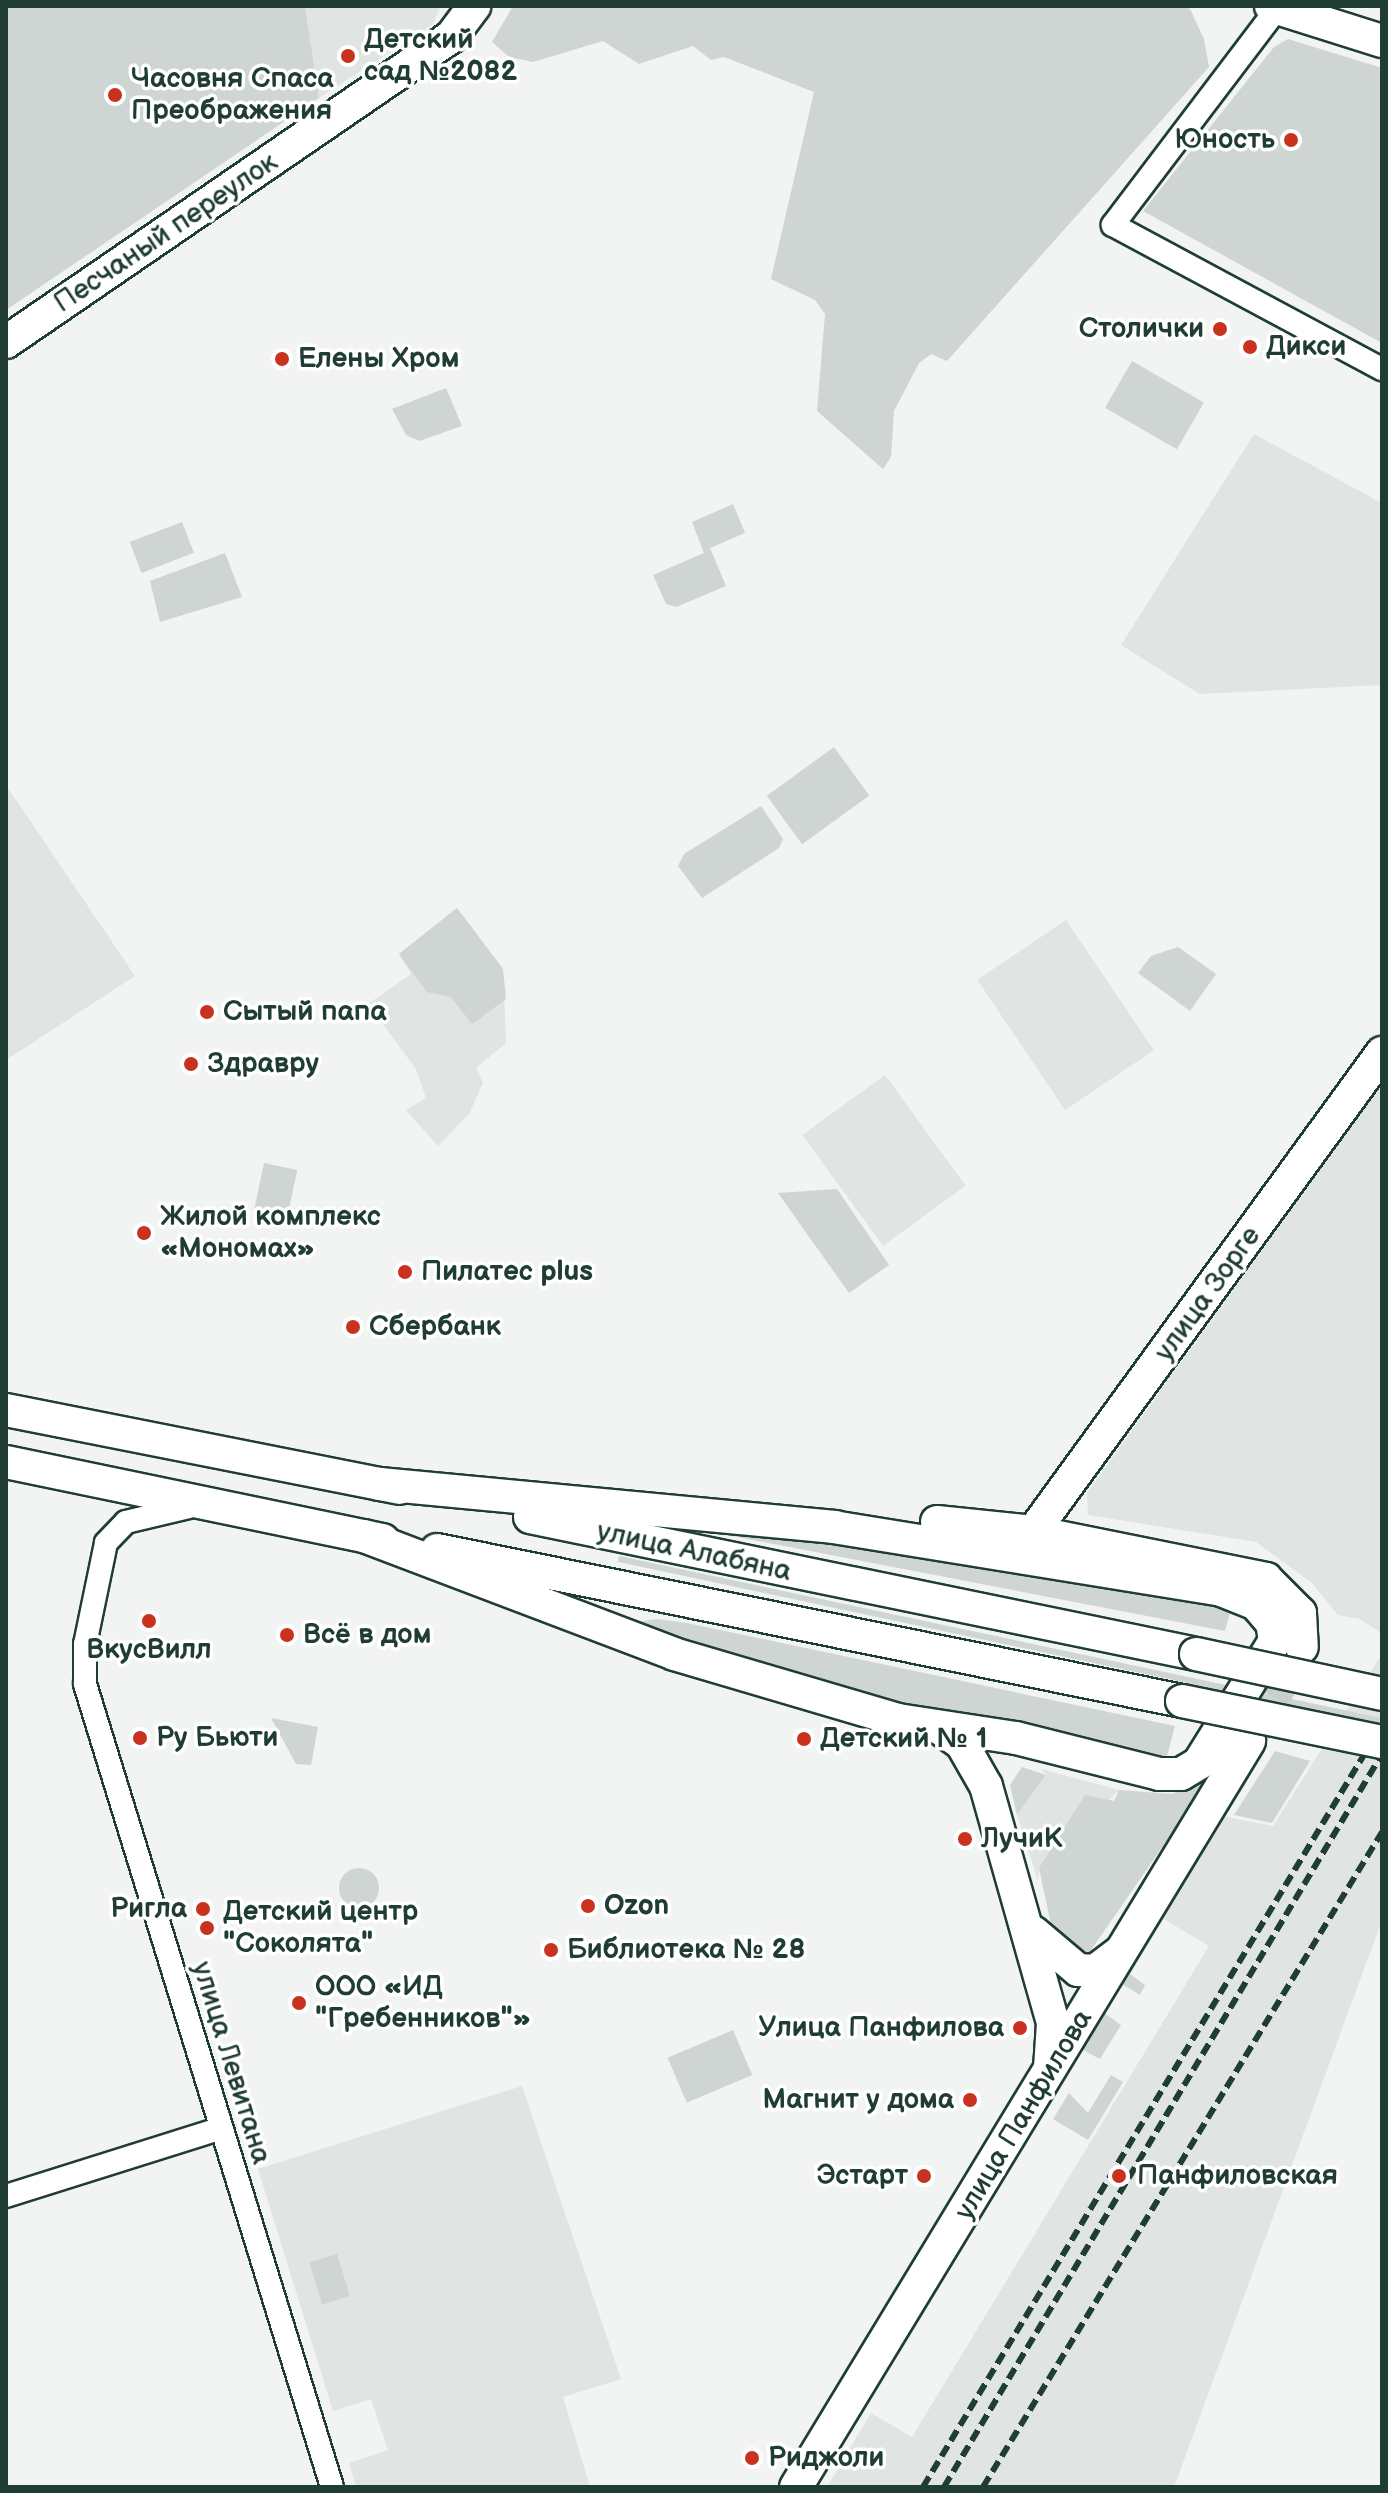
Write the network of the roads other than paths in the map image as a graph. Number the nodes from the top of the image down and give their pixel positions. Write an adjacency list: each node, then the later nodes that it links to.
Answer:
1 (474, 6): 4 (main road, Песчаный переулок)
2 (1276, 7): 3 (main road); 5 (street)
3 (1382, 41)
4 (6, 342)
5 (1382, 369)
6 (1382, 1053): 12 (main road, улица Зорге)
7 (6, 1410): 9 (main road, улица Алабяна)
8 (6, 1462): 10 (main road, улица Алабяна)
9 (380, 1484): 11 (main road); 15 (main road, улица Алабяна, bridge)
10 (221, 1506): 13 (main road, улица Алабяна); 22 (street, улица Левитана)
11 (835, 1527): 12 (main road); 16 (main road)
12 (1033, 1532): 14 (main road)
13 (364, 1536): 16 (main road); 18 (main road, улица Алабяна, bridge)
14 (1303, 1644)
15 (1382, 1694)
16 (938, 1727): 19 (main road)
17 (1249, 1741): 20 (main road, улица Панфилова)
18 (1382, 1742)
19 (1027, 1922): 20 (main road); 21 (main road)
20 (1123, 1949): 21 (main road, улица Панфилова)
21 (1049, 2076): 25 (main road, улица Панфилова)
22 (219, 2129): 23 (street); 24 (street, улица Левитана)
23 (6, 2196)
24 (332, 2487)
25 (796, 2487)

